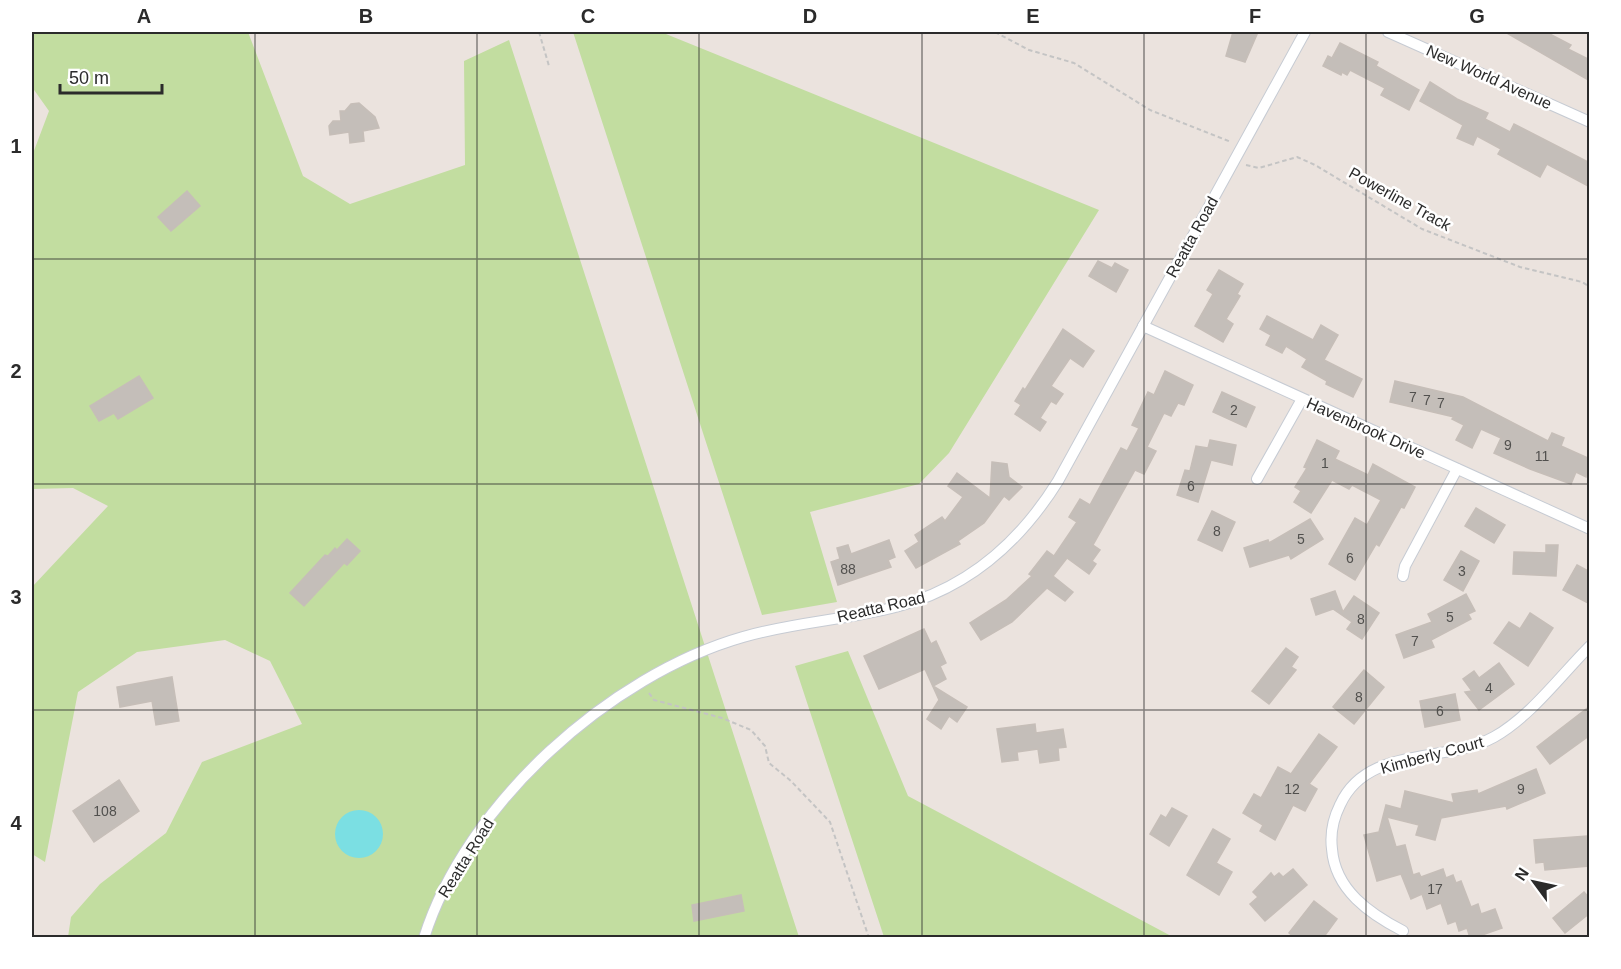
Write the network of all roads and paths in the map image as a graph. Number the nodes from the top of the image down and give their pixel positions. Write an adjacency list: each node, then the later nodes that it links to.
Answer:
1 (539, 32): 5 (path)
2 (996, 32): 7 (path)
3 (1305, 32): 7 (street, Reatta Road)
4 (1388, 32): 6 (street, New World Avenue)
5 (549, 66)
6 (1590, 122)
7 (1242, 146): 8 (street, Reatta Road)
8 (1235, 158): 9 (path, Powerline Track); 10 (street, Reatta Road)
9 (1590, 288)
10 (1143, 326): 11 (street, Havenbrook Drive); 17 (street, Reatta Road)
11 (1302, 399): 12 (street, Havenbrook Drive); 13 (street)
12 (1457, 469): 14 (street, Havenbrook Drive); 15 (street)
13 (1257, 479)
14 (1590, 530)
15 (1403, 576)
16 (1590, 646): 18 (street, Kimberly Court)
17 (643, 683): 19 (street, Reatta Road); 20 (path)
18 (1403, 931)
19 (424, 938)
20 (869, 938)

